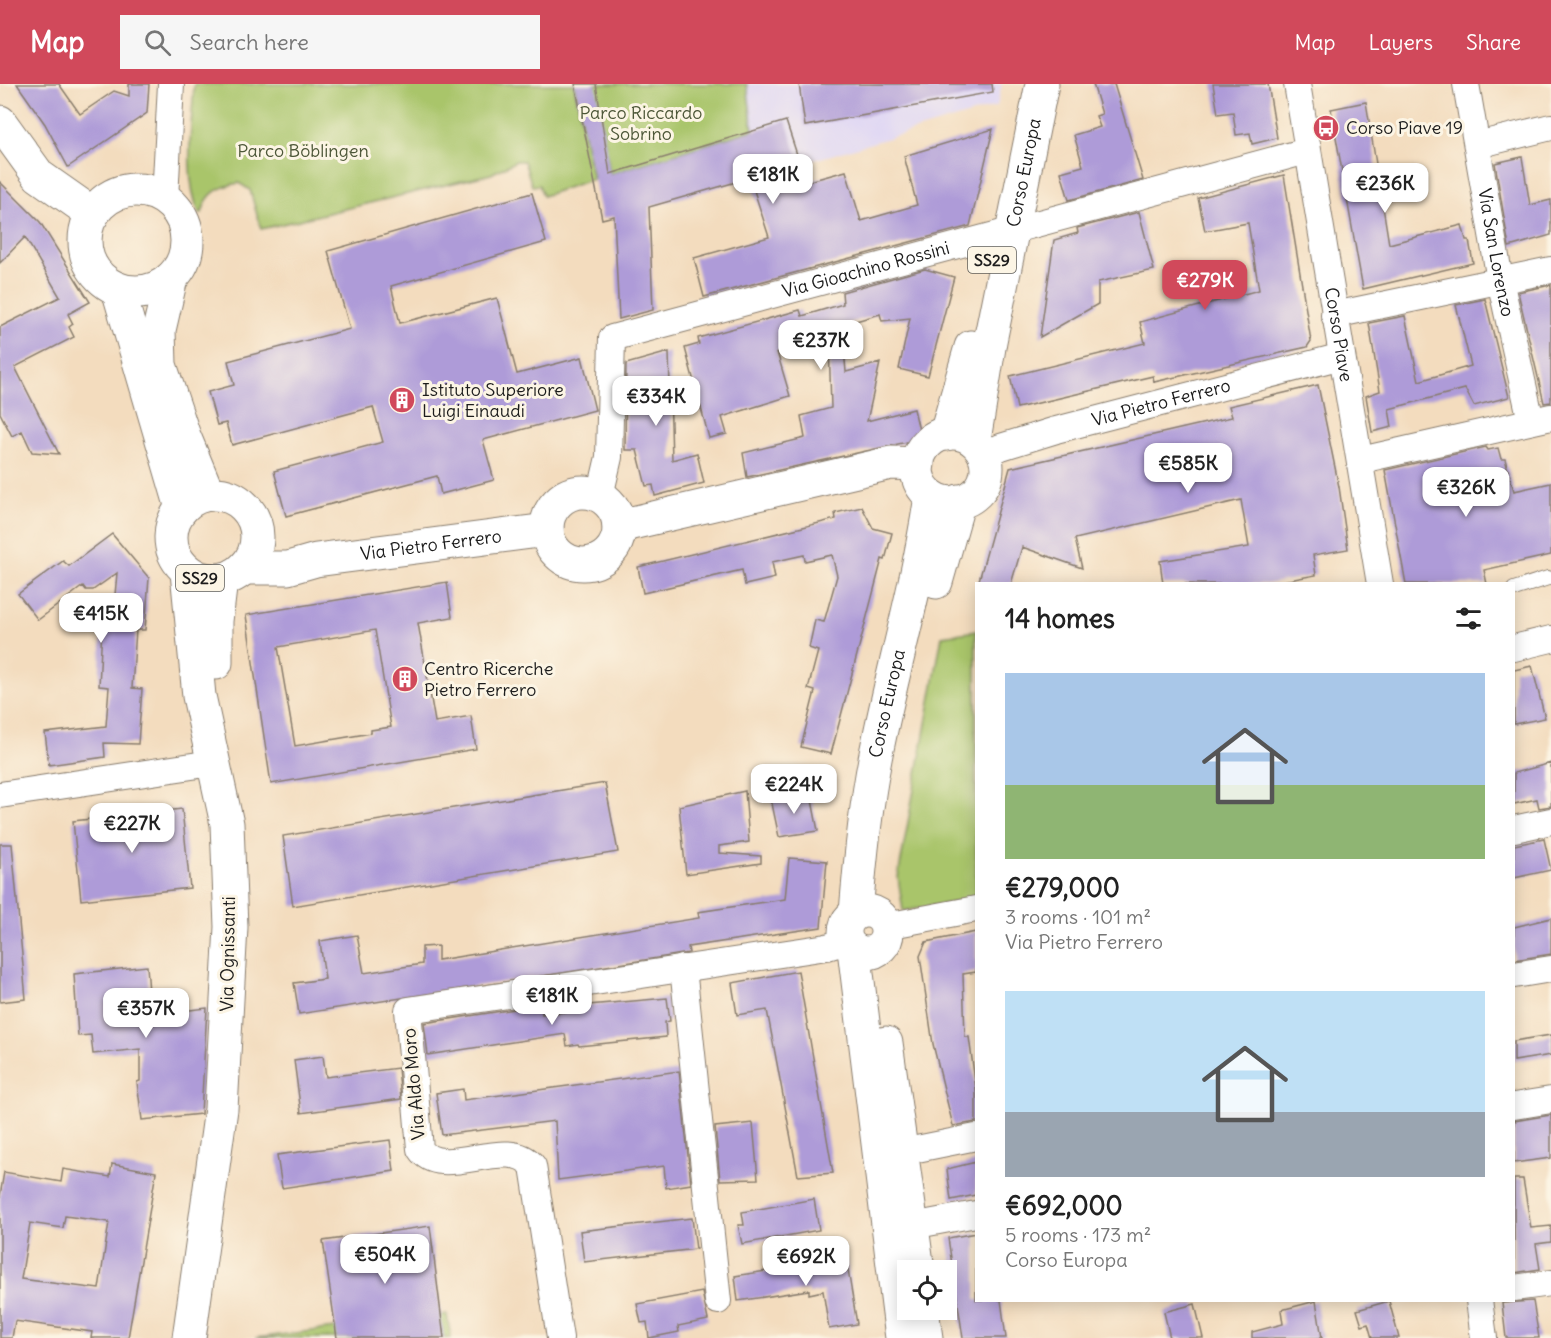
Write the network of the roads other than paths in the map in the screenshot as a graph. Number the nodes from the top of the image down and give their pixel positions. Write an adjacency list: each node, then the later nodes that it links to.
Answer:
1 (171, 84): 10 (street)
2 (1027, 84): 12 (main road, Corso Europa / SS29)
3 (1042, 84): 12 (main road, Corso Europa)
4 (1297, 84): 9 (street, Corso Piave)
5 (1466, 84): 8 (street, Via San Lorenzo)
6 (0, 122): 11 (main road)
7 (1551, 127): 8 (street)
8 (1477, 145): 15 (street, Via San Lorenzo)
9 (1307, 151): 12 (street, Via Gioachino Rossini); 17 (street, Corso Piave)
10 (165, 199): 11 (main road); 14 (main road)
11 (93, 214): 16 (main road)
12 (1006, 233): 20 (main road, Corso Europa / SS29); 23 (street, Via Gioachino Rossini)
13 (1551, 270): 15 (street)
14 (171, 278): 16 (main road); 25 (main road)
15 (1500, 280): 17 (street); 19 (street, Via San Lorenzo)
16 (118, 289): 25 (main road)
17 (1334, 315): 18 (street, Corso Piave)
18 (1342, 359): 20 (street, Via Pietro Ferrero); 21 (street, Corso Piave)
19 (1541, 419): 21 (street)
20 (968, 443): 22 (main road); 24 (main road, SS29)
21 (1361, 460): 33 (street, Corso Piave)
22 (918, 464): 24 (main road); 26 (main road)
23 (600, 496): 26 (main road); 27 (main road)
24 (945, 499): 42 (main road, Corso Europa)
25 (195, 501): 28 (main road); 30 (main road, SS29)
26 (619, 526): 27 (main road)
27 (547, 530): 29 (main road, Via Pietro Ferrero / SS29)
28 (257, 537): 29 (main road, SS29); 31 (main road, SS29)
29 (316, 560): 31 (main road, SS29)
30 (187, 572): 31 (main road, SS29); 37 (main road, Via Ognissanti)
31 (232, 574): 59 (main road, Via Ognissanti)
32 (1548, 578): 34 (lane)
33 (1380, 582)
34 (1515, 589)
35 (1551, 639): 36 (street)
36 (1515, 648)
37 (212, 763): 38 (street); 58 (main road, Via Ognissanti)
38 (0, 795)
39 (1551, 821): 40 (street)
40 (1515, 829)
41 (975, 909): 42 (street, Via Aldo Moro)
42 (866, 932): 43 (street, Via Aldo Moro); 49 (main road, Corso Europa); 61 (main road, Corso Europa)
43 (683, 968): 55 (street); 60 (street, Via Aldo Moro)
44 (1551, 969): 45 (street)
45 (1515, 975)
46 (1551, 1100): 47 (street)
47 (1515, 1106)
48 (975, 1137): 49 (street)
49 (902, 1152): 51 (main road, Corso Europa)
50 (975, 1214): 51 (street)
51 (912, 1226): 52 (main road, Corso Europa)
52 (917, 1260)
53 (1551, 1283): 54 (street)
54 (1515, 1288)
55 (718, 1301)
56 (1479, 1302): 63 (street)
57 (923, 1320): 62 (main road)
58 (189, 1338)
59 (208, 1338)
60 (560, 1338)
61 (902, 1338)
62 (926, 1338)
63 (1484, 1338)

